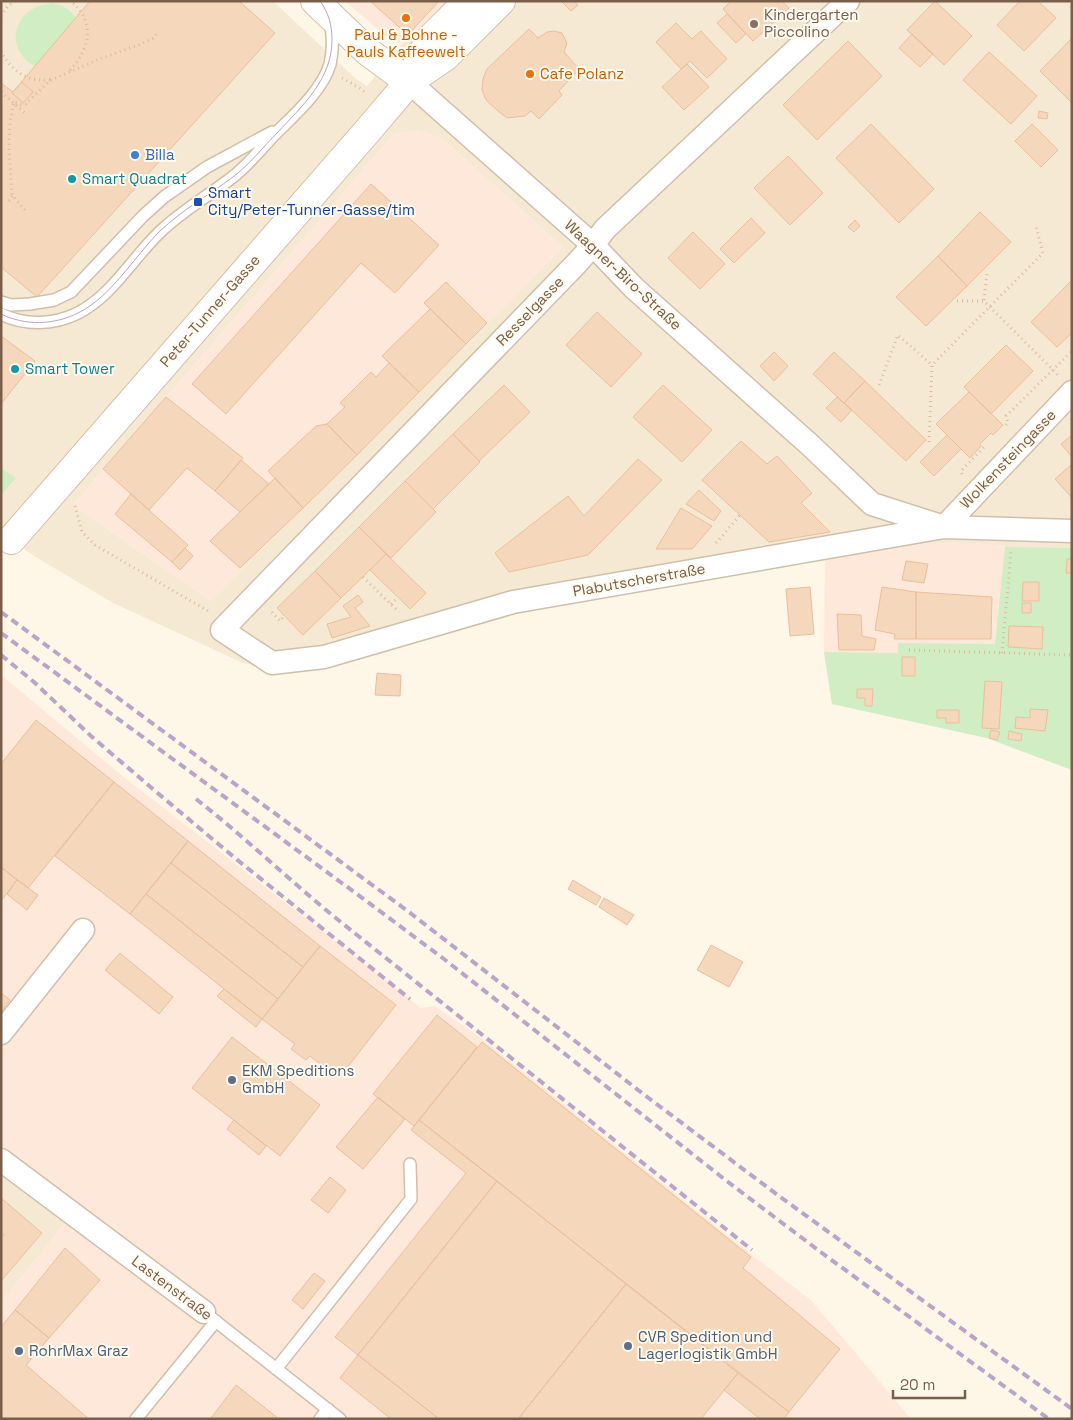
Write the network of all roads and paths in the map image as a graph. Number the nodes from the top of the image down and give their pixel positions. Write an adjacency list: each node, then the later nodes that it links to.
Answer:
1 (15, 1): 7 (path)
2 (71, 1): 10 (path)
3 (468, 1): 12 (main road, Peter-Tunner-Gasse)
4 (501, 1): 12 (main road, Peter-Tunner-Gasse)
5 (848, 1): 21 (street, Resselgasse)
6 (321, 7): 12 (main road, Waagner-Biro-Straße); 16 (lane)
7 (1, 16)
8 (157, 33): 10 (path)
9 (1, 51): 11 (path)
10 (68, 72): 11 (path)
11 (58, 77): 14 (path)
12 (409, 82): 21 (street, Waagner-Biro-Straße); 36 (main road, Peter-Tunner-Gasse)
13 (1, 92): 14 (path)
14 (14, 102): 15 (path); 17 (path)
15 (25, 113)
16 (286, 123): 25 (lane); 27 (lane)
17 (13, 196): 18 (path); 19 (path)
18 (9, 201)
19 (25, 210)
20 (1036, 227): 26 (path)
21 (593, 245): 33 (street, Waagner-Biro-Straße); 40 (street, Resselgasse)
22 (987, 274): 23 (path)
23 (984, 300): 24 (path); 26 (path)
24 (957, 301)
25 (1, 302)
26 (990, 306): 28 (path); 29 (path)
27 (1, 314)
28 (932, 365): 30 (path); 31 (path)
29 (1065, 384): 33 (street, Wolkensteingasse)
30 (878, 385)
31 (929, 442)
32 (74, 501): 40 (path)
33 (944, 527): 34 (street, Plabutscherstraße); 41 (street, Plabutscherstraße)
34 (1013, 529): 35 (street, Plabutscherstraße); 43 (path)
35 (1072, 531)
36 (11, 540)
37 (363, 577): 39 (path)
38 (398, 597): 39 (path)
39 (391, 604): 41 (path)
40 (225, 627): 41 (street, Plabutscherstraße)
41 (406, 633)
42 (909, 650): 43 (path)
43 (1002, 653): 44 (path)
44 (1072, 655)
45 (83, 930): 46 (street)
46 (1, 1033)
47 (1, 1160): 49 (street, Lastenstraße)
48 (410, 1164): 50 (lane)
49 (210, 1317): 50 (lane, Lastenstraße); 52 (lane)
50 (276, 1368): 51 (lane, Lastenstraße)
51 (328, 1409): 53 (lane); 54 (lane, Lastenstraße)
52 (136, 1419)
53 (320, 1419)
54 (340, 1419)

